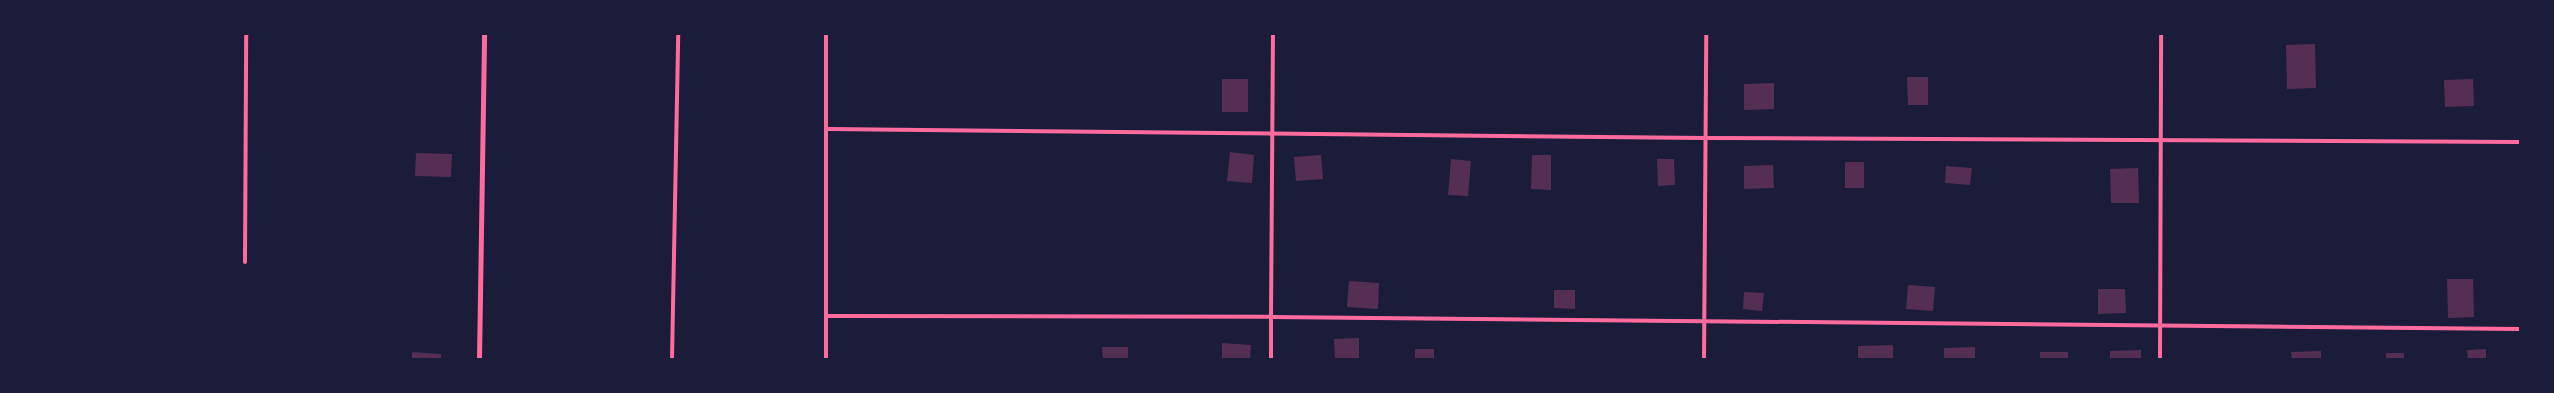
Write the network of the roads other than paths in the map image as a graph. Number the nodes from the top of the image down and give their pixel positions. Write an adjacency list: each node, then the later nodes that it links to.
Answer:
1 (246, 34): 13 (lane)
2 (484, 34): 19 (street)
3 (678, 34): 20 (lane)
4 (826, 34): 8 (lane)
5 (1273, 34): 9 (lane)
6 (1706, 34): 10 (lane)
7 (2161, 34): 11 (lane)
8 (827, 129): 9 (lane); 14 (lane)
9 (1274, 134): 10 (lane); 15 (lane)
10 (1705, 138): 11 (lane); 16 (lane)
11 (2161, 140): 12 (lane); 17 (lane)
12 (2520, 142)
13 (245, 262)
14 (826, 316): 15 (lane); 21 (lane)
15 (1271, 317): 16 (lane); 22 (lane)
16 (1702, 320): 17 (lane); 23 (lane)
17 (2160, 327): 18 (lane); 24 (lane)
18 (2520, 329)
19 (479, 359)
20 (672, 359)
21 (826, 359)
22 (1272, 359)
23 (1704, 359)
24 (2160, 359)

